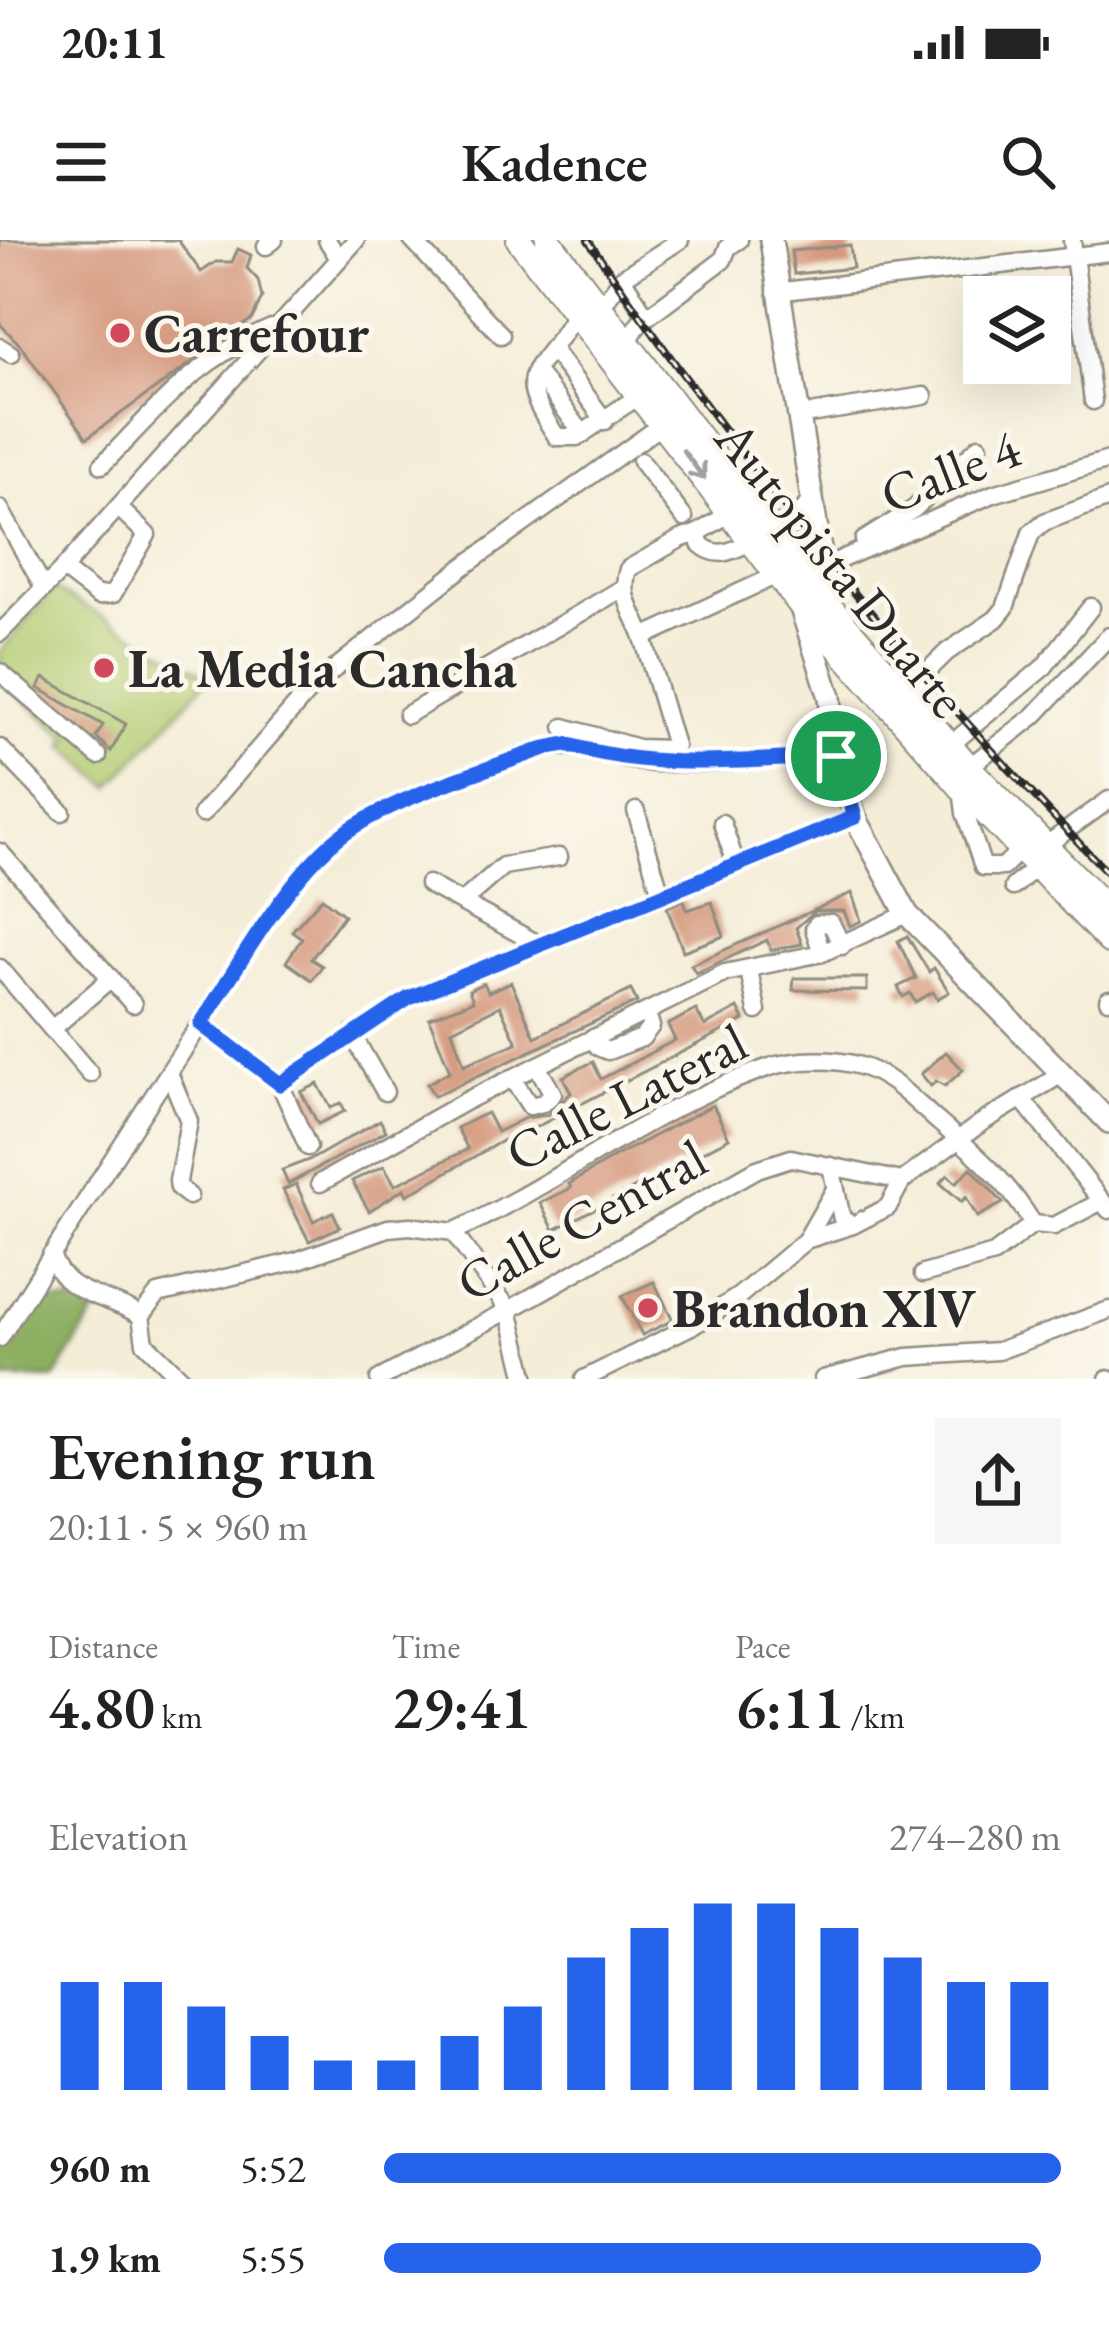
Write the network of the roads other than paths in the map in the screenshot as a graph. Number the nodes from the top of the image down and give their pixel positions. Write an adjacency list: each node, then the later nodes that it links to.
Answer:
1 (327, 240): 12 (street)
2 (356, 240): 12 (street)
3 (412, 240): 19 (street)
4 (520, 240): 16 (highway, Autopista Duarte)
5 (548, 240): 16 (highway, Autopista Duarte)
6 (680, 240): 14 (street)
7 (711, 240): 13 (street)
8 (739, 240): 13 (street)
9 (771, 240): 15 (main road)
10 (1074, 248): 11 (street); 15 (street); 24 (street)
11 (1109, 252)
12 (338, 257): 18 (street)
13 (723, 260): 17 (street)
14 (622, 278): 16 (street); 17 (street)
15 (776, 292): 25 (main road)
16 (588, 310): 20 (highway, Autopista Duarte); 21 (street); 22 (highway, Autopista Duarte)
17 (646, 317): 20 (street)
18 (279, 326): 31 (street); 34 (street)
19 (501, 335)
20 (627, 343): 39 (highway, Autopista Duarte)
21 (552, 349): 26 (street); 26 (street)
22 (639, 396): 26 (street); 27 (highway, Autopista Duarte)
23 (924, 396): 25 (street)
24 (1093, 401)
25 (796, 416): 33 (main road)
26 (605, 421)
27 (663, 424): 36 (highway, Autopista Duarte, one-way to 36); 65 (street)
28 (979, 446): 40 (street)
29 (641, 460): 37 (street)
30 (1109, 460): 40 (street, Calle 4)
31 (102, 465)
32 (1109, 498): 53 (street)
33 (811, 503): 39 (main road); 40 (main road)
34 (118, 507): 41 (street); 41 (street)
35 (0, 509): 43 (street)
36 (730, 513): 38 (street); 39 (highway, Autopista Duarte)
37 (683, 518)
38 (698, 533): 39 (street); 44 (street)
39 (760, 534): 42 (highway, Autopista Duarte); 46 (highway, Autopista Duarte)
40 (822, 563): 46 (main road)
41 (63, 569): 43 (street)
42 (777, 574): 45 (highway, Autopista Duarte); 50 (street)
43 (44, 588): 48 (street)
44 (623, 588): 50 (street); 55 (street)
45 (799, 603): 52 (highway, Autopista Duarte); 54 (main road)
46 (829, 606): 53 (highway, Autopista Duarte)
47 (1090, 607): 57 (street)
48 (0, 633)
49 (1109, 636): 61 (street)
50 (643, 637): 56 (street)
51 (0, 673): 59 (street)
52 (874, 688): 54 (main road); 61 (highway, Autopista Duarte)
53 (905, 693): 57 (highway, Autopista Duarte)
54 (830, 698): 60 (main road)
55 (406, 715)
56 (564, 727)
57 (950, 745): 61 (highway, Autopista Duarte)
58 (0, 748): 64 (street)
59 (98, 756)
60 (836, 756): 66 (main road); 87 (street)
61 (966, 778): 69 (highway, Autopista Duarte); 69 (street)
62 (1109, 800): 69 (street)
63 (635, 811): 74 (street)
64 (62, 812)
65 (202, 814)
66 (855, 817): 71 (street); 77 (main road)
67 (722, 823): 71 (street)
68 (0, 852): 84 (street)
69 (1034, 854): 73 (street); 76 (highway, Autopista Duarte); 78 (highway, Autopista Duarte)
70 (560, 857): 75 (street)
71 (736, 863): 74 (street)
72 (428, 884): 75 (street)
73 (1013, 887)
74 (661, 894): 79 (street)
75 (462, 902): 79 (street)
76 (1109, 911)
77 (907, 914): 80 (street); 93 (main road)
78 (1109, 941)
79 (538, 944): 89 (street)
80 (842, 946): 81 (street); 81 (street)
81 (822, 953): 83 (street)
82 (0, 968): 88 (street)
83 (748, 970): 86 (street); 90 (street)
84 (111, 978): 85 (street); 88 (street)
85 (133, 1004)
86 (757, 1011)
87 (201, 1024): 91 (street); 95 (street)
88 (52, 1029): 92 (street)
89 (352, 1034): 95 (street); 96 (street)
90 (537, 1066): 94 (street); 94 (street)
91 (169, 1072): 105 (street); 111 (street)
92 (90, 1074)
93 (1062, 1074): 97 (street); 98 (main road)
94 (512, 1078): 103 (street)
95 (280, 1084): 100 (street)
96 (386, 1091)
97 (1021, 1098): 99 (street); 106 (street)
98 (1109, 1122)
99 (962, 1140): 102 (street); 107 (street, Calle Lateral); 109 (street, Calle Lateral)
100 (308, 1147)
101 (830, 1166): 102 (street, Calle Central); 104 (street); 113 (street, Calle Central)
102 (902, 1181): 108 (street)
103 (320, 1183)
104 (834, 1191): 108 (street); 110 (street)
105 (189, 1196)
106 (1106, 1205): 107 (street)
107 (1034, 1224): 112 (street)
108 (853, 1225): 110 (street)
109 (453, 1232): 113 (street); 115 (street)
110 (806, 1240): 120 (street)
111 (51, 1255): 115 (street); 116 (street)
112 (923, 1274)
113 (509, 1310): 118 (street, Calle Central); 119 (street)
114 (1109, 1310): 121 (street)
115 (141, 1316): 117 (street)
116 (0, 1338)
117 (182, 1379)
118 (379, 1379)
119 (526, 1379)
120 (584, 1379)
121 (823, 1379)

